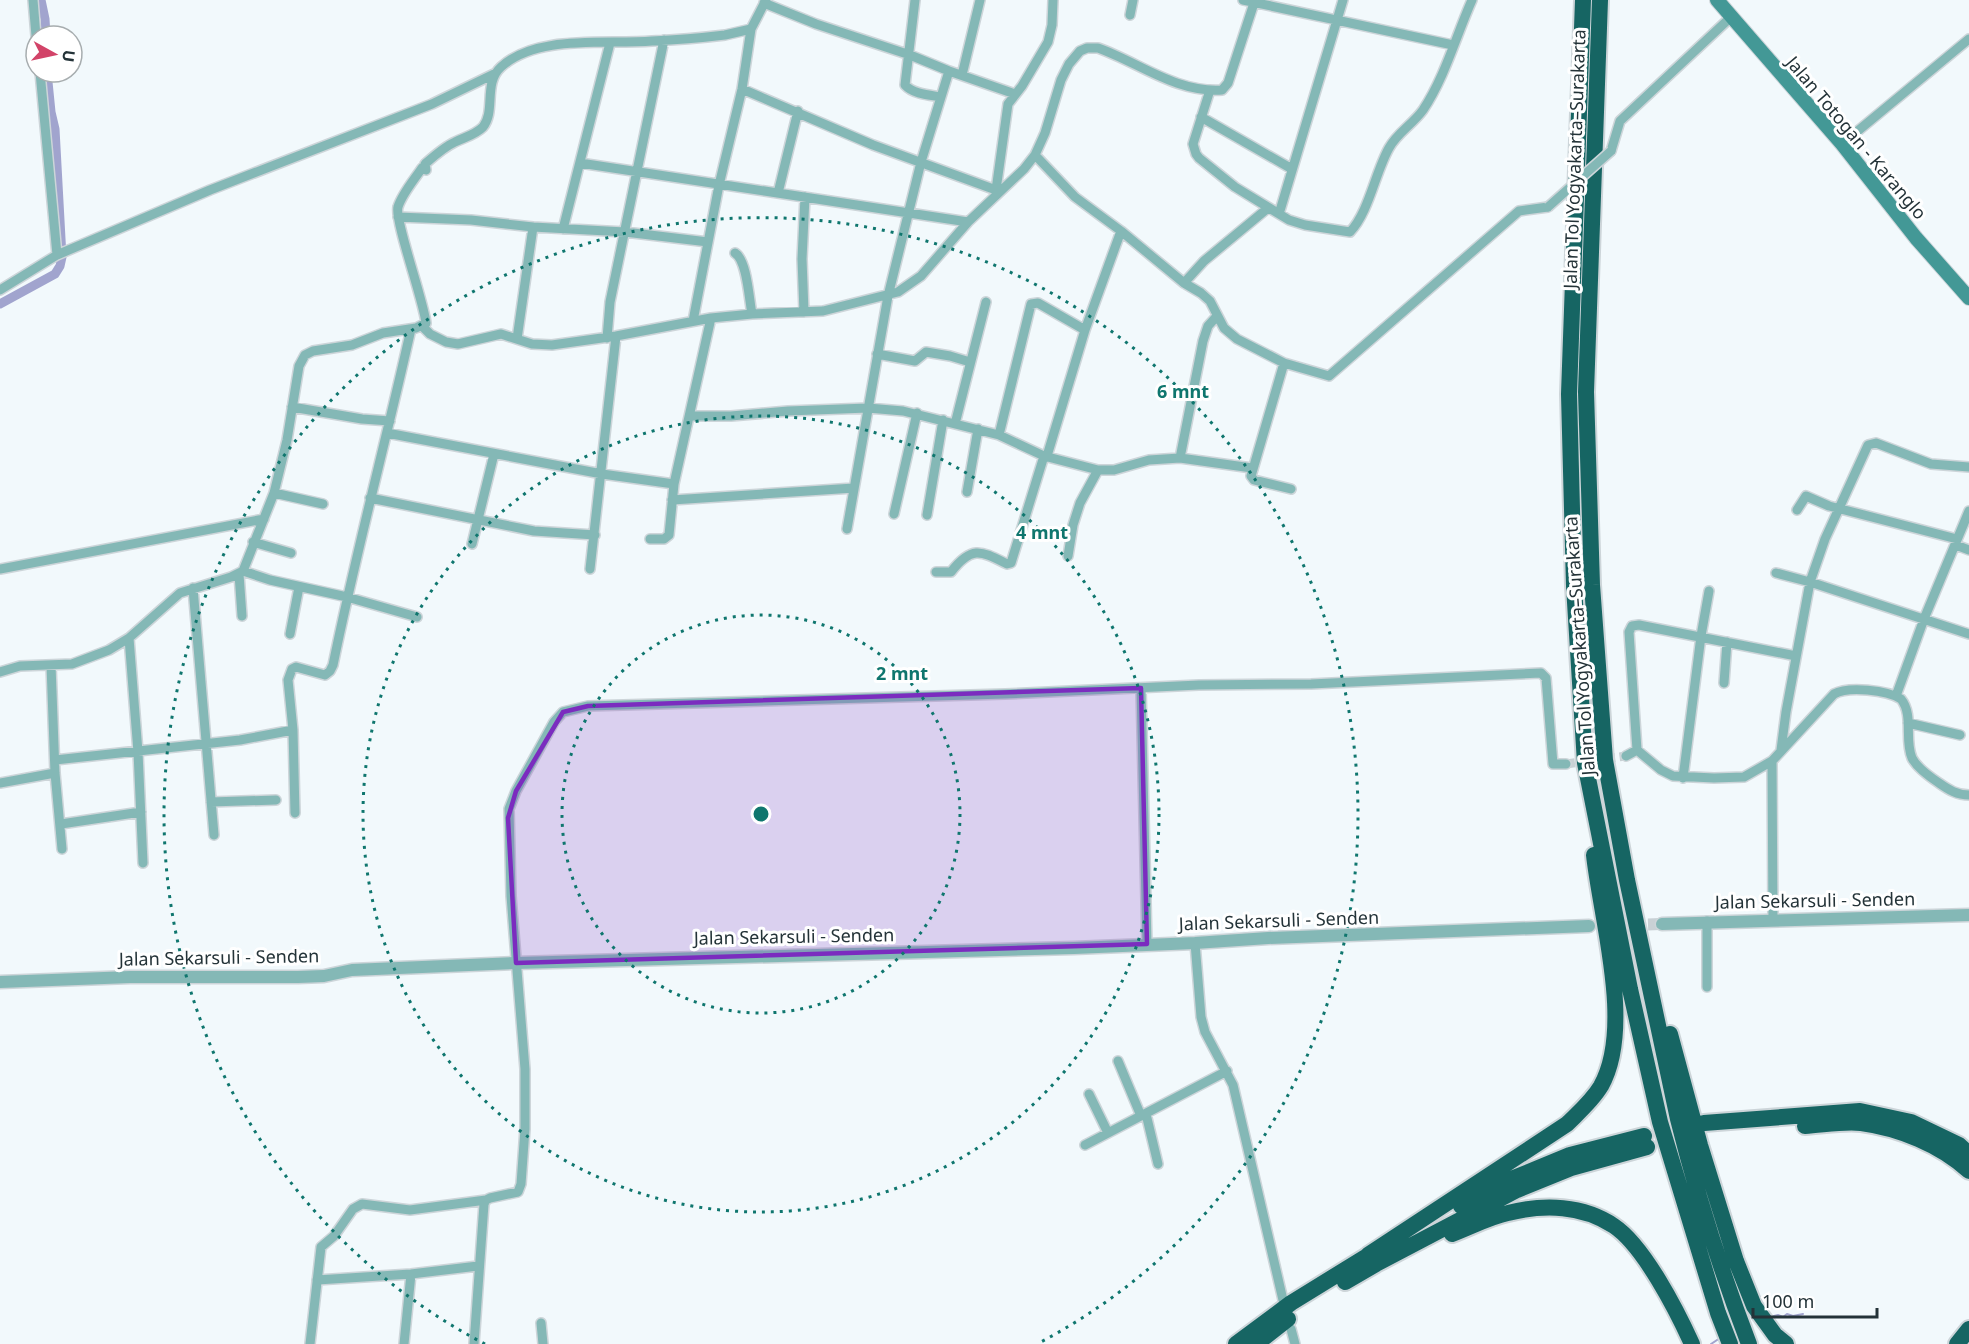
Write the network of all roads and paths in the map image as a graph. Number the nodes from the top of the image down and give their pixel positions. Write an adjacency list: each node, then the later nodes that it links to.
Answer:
1 (33, 0): 17 (street)
2 (915, 0): 23 (street)
3 (980, 0): 26 (street)
4 (1053, 0): 30 (street)
5 (1133, 0): 14 (street)
6 (1244, 0): 12 (street)
7 (1343, 0): 16 (street)
8 (1472, 0): 22 (street)
9 (1583, 0): 149 (highway, Jalan Tol Yogyakarta–Surakarta)
10 (1600, 0): 163 (highway, Jalan Tol Yogyakarta–Surakarta)
11 (1717, 0): 15 (main road, Jalan Totogan - Karanglo)
12 (1254, 1): 16 (street); 29 (street)
13 (765, 2): 18 (street); 23 (street)
14 (1130, 15)
15 (1731, 17): 34 (main road, Jalan Totogan - Karanglo); 73 (street, bridge)
16 (1337, 20): 22 (street); 38 (street)
17 (35, 24)
18 (752, 29): 20 (street); 28 (street)
19 (1969, 39): 34 (street)
20 (664, 40): 21 (street); 39 (street)
21 (610, 43): 25 (street); 37 (street)
22 (1453, 45): 46 (street)
23 (910, 55): 24 (street); 31 (street)
24 (949, 71): 26 (street); 31 (street)
25 (494, 74): 47 (street); 55 (street)
26 (962, 75): 30 (street)
27 (41, 84): 55 (street)
28 (742, 89): 32 (street); 40 (street)
29 (1210, 90): 33 (street); 35 (street)
30 (1015, 94): 42 (street)
31 (941, 97): 36 (street)
32 (798, 111): 36 (street); 41 (street)
33 (1201, 117): 38 (street); 44 (street)
34 (1842, 144): 59 (main road, Jalan Totogan - Karanglo)
35 (1035, 155): 42 (street); 51 (street)
36 (921, 162): 42 (street); 45 (street)
37 (580, 163): 39 (street); 50 (street)
38 (1292, 169): 46 (street)
39 (637, 172): 40 (street); 52 (street)
40 (719, 185): 41 (street); 53 (street)
41 (778, 193): 43 (street)
42 (997, 193): 48 (street)
43 (805, 197): 45 (street); 61 (street)
44 (1268, 208): 46 (street); 56 (street)
45 (909, 213): 48 (street); 58 (street)
46 (1279, 214)
47 (398, 217): 49 (street); 66 (street)
48 (968, 222): 58 (street)
49 (533, 227): 50 (street); 70 (street)
50 (563, 229): 52 (street)
51 (1121, 231): 56 (street); 68 (street)
52 (625, 232): 53 (street); 69 (street)
53 (708, 242): 65 (street)
54 (735, 253): 62 (street)
55 (57, 255): 57 (street)
56 (1184, 283): 63 (street)
57 (0, 290)
58 (888, 296): 61 (street); 71 (street)
59 (1969, 298)
60 (986, 302): 72 (street)
61 (804, 312): 62 (street)
62 (752, 314): 64 (street)
63 (1217, 316): 73 (street); 86 (street)
64 (711, 318): 65 (street); 77 (street)
65 (693, 321): 69 (street)
66 (422, 326): 67 (street); 70 (street)
67 (411, 329): 74 (street); 79 (street)
68 (1085, 330): 83 (street); 85 (street)
69 (612, 337): 70 (street); 90 (street)
70 (517, 339)
71 (877, 354): 72 (street); 75 (street)
72 (970, 362): 80 (street)
73 (1284, 363): 88 (street)
74 (292, 407): 79 (street); 95 (street)
75 (868, 408): 76 (street); 77 (street); 92 (street)
76 (916, 413): 78 (street); 102 (street)
77 (691, 416): 91 (street)
78 (943, 420): 80 (street); 103 (street)
79 (390, 421): 82 (street)
80 (955, 424): 81 (street)
81 (978, 429): 83 (street); 94 (street)
82 (387, 433): 84 (street); 96 (street)
83 (999, 435): 85 (street)
84 (494, 454): 90 (street); 105 (street)
85 (1045, 456): 89 (street); 118 (street)
86 (1180, 458): 88 (street); 89 (street)
87 (1969, 467): 99 (street)
88 (1252, 468): 93 (street)
89 (1098, 470): 114 (street)
90 (602, 474): 91 (street); 107 (street)
91 (674, 484): 97 (street)
92 (854, 488): 97 (street); 106 (street)
93 (1291, 489)
94 (967, 492)
95 (274, 493): 98 (street); 104 (street)
96 (370, 498): 105 (street); 124 (street)
97 (672, 500): 108 (street)
98 (323, 504)
99 (1838, 508): 100 (street); 110 (street); 120 (street)
100 (1797, 510)
101 (1969, 512): 110 (street)
102 (894, 514)
103 (927, 515)
104 (264, 519): 109 (street); 115 (street)
105 (478, 520): 107 (street); 111 (street)
106 (847, 529)
107 (595, 535): 116 (street)
108 (650, 539)
109 (253, 542): 113 (street); 117 (street)
110 (1957, 542): 112 (street); 127 (street)
111 (471, 544)
112 (1969, 550)
113 (291, 553)
114 (1068, 556)
115 (0, 569)
116 (590, 569)
117 (241, 572): 121 (street); 122 (street); 125 (street)
118 (936, 572)
119 (1776, 573): 120 (street)
120 (1810, 582): 127 (street); 133 (street)
121 (299, 587): 124 (street); 128 (street)
122 (193, 588): 131 (street); 142 (street)
123 (1708, 591): 130 (street)
124 (347, 597): 126 (street); 140 (street)
125 (242, 616)
126 (417, 617)
127 (1924, 619): 129 (street); 138 (street)
128 (290, 634)
129 (1969, 634)
130 (1701, 636): 132 (street); 143 (street); 152 (street)
131 (129, 638): 134 (street); 145 (street)
132 (1727, 642): 133 (street); 136 (street)
133 (1796, 656): 144 (street)
134 (51, 665): 135 (street); 147 (street)
135 (0, 672)
136 (1724, 683)
137 (1141, 688): 150 (street); 170 (street); 171 (street)
138 (1896, 696): 139 (street); 144 (street)
139 (1908, 723): 141 (street); 154 (street)
140 (293, 730): 142 (street); 158 (street)
141 (1960, 735)
142 (205, 743): 145 (street); 156 (street)
143 (1637, 750): 146 (street); 152 (street)
144 (1781, 750): 148 (street)
145 (138, 752): 147 (street); 157 (street)
146 (1626, 756)
147 (55, 760): 151 (street)
148 (1772, 761): 152 (street); 165 (street)
149 (1585, 763): 185 (highway); 201 (highway, Jalan Tol Yogyakarta–Surakarta)
150 (1566, 764)
151 (55, 773): 153 (street); 159 (street)
152 (1683, 778)
153 (0, 783)
154 (1969, 795)
155 (276, 800): 156 (street)
156 (211, 802): 160 (street)
157 (141, 812): 159 (street); 162 (street)
158 (295, 813)
159 (61, 824): 161 (street)
160 (214, 835)
161 (62, 849)
162 (143, 863)
163 (1627, 880): 202 (highway, Jalan Tol Yogyakarta–Surakarta); 203 (highway)
164 (1969, 915): 165 (street, Jalan Sekarsuli - Senden)
165 (1773, 920): 166 (street, Jalan Sekarsuli - Senden)
166 (1707, 921): 167 (street, Jalan Sekarsuli - Senden); 173 (street)
167 (1662, 924)
168 (1589, 927): 169 (street, Jalan Sekarsuli - Senden)
169 (1194, 943): 170 (street, Jalan Sekarsuli - Senden); 175 (street)
170 (1147, 944): 171 (street, Jalan Sekarsuli - Senden)
171 (516, 963): 172 (street, Jalan Sekarsuli - Senden); 184 (street)
172 (0, 982)
173 (1707, 987)
174 (1118, 1060): 177 (street)
175 (1227, 1071): 177 (street); 189 (street)
176 (1089, 1094): 178 (street)
177 (1144, 1115): 178 (street); 182 (street)
178 (1108, 1134): 180 (street)
179 (1646, 1141): 185 (highway)
180 (1085, 1145)
181 (1969, 1154): 183 (highway)
182 (1158, 1164)
183 (1969, 1171)
184 (486, 1200): 186 (street); 188 (street)
185 (1372, 1259): 197 (highway); 198 (highway); 200 (highway)
186 (478, 1266): 187 (street); 195 (street)
187 (411, 1274): 188 (street); 194 (street)
188 (317, 1280): 193 (street)
189 (1283, 1300)
190 (541, 1323): 196 (street)
191 (1291, 1329): 199 (street)
192 (1969, 1329): 204 (highway)
193 (310, 1344)
194 (404, 1344)
195 (474, 1344)
196 (543, 1344)
197 (1236, 1344)
198 (1256, 1344)
199 (1295, 1344)
200 (1692, 1344)
201 (1730, 1344)
202 (1749, 1344)
203 (1786, 1344)
204 (1957, 1344)

